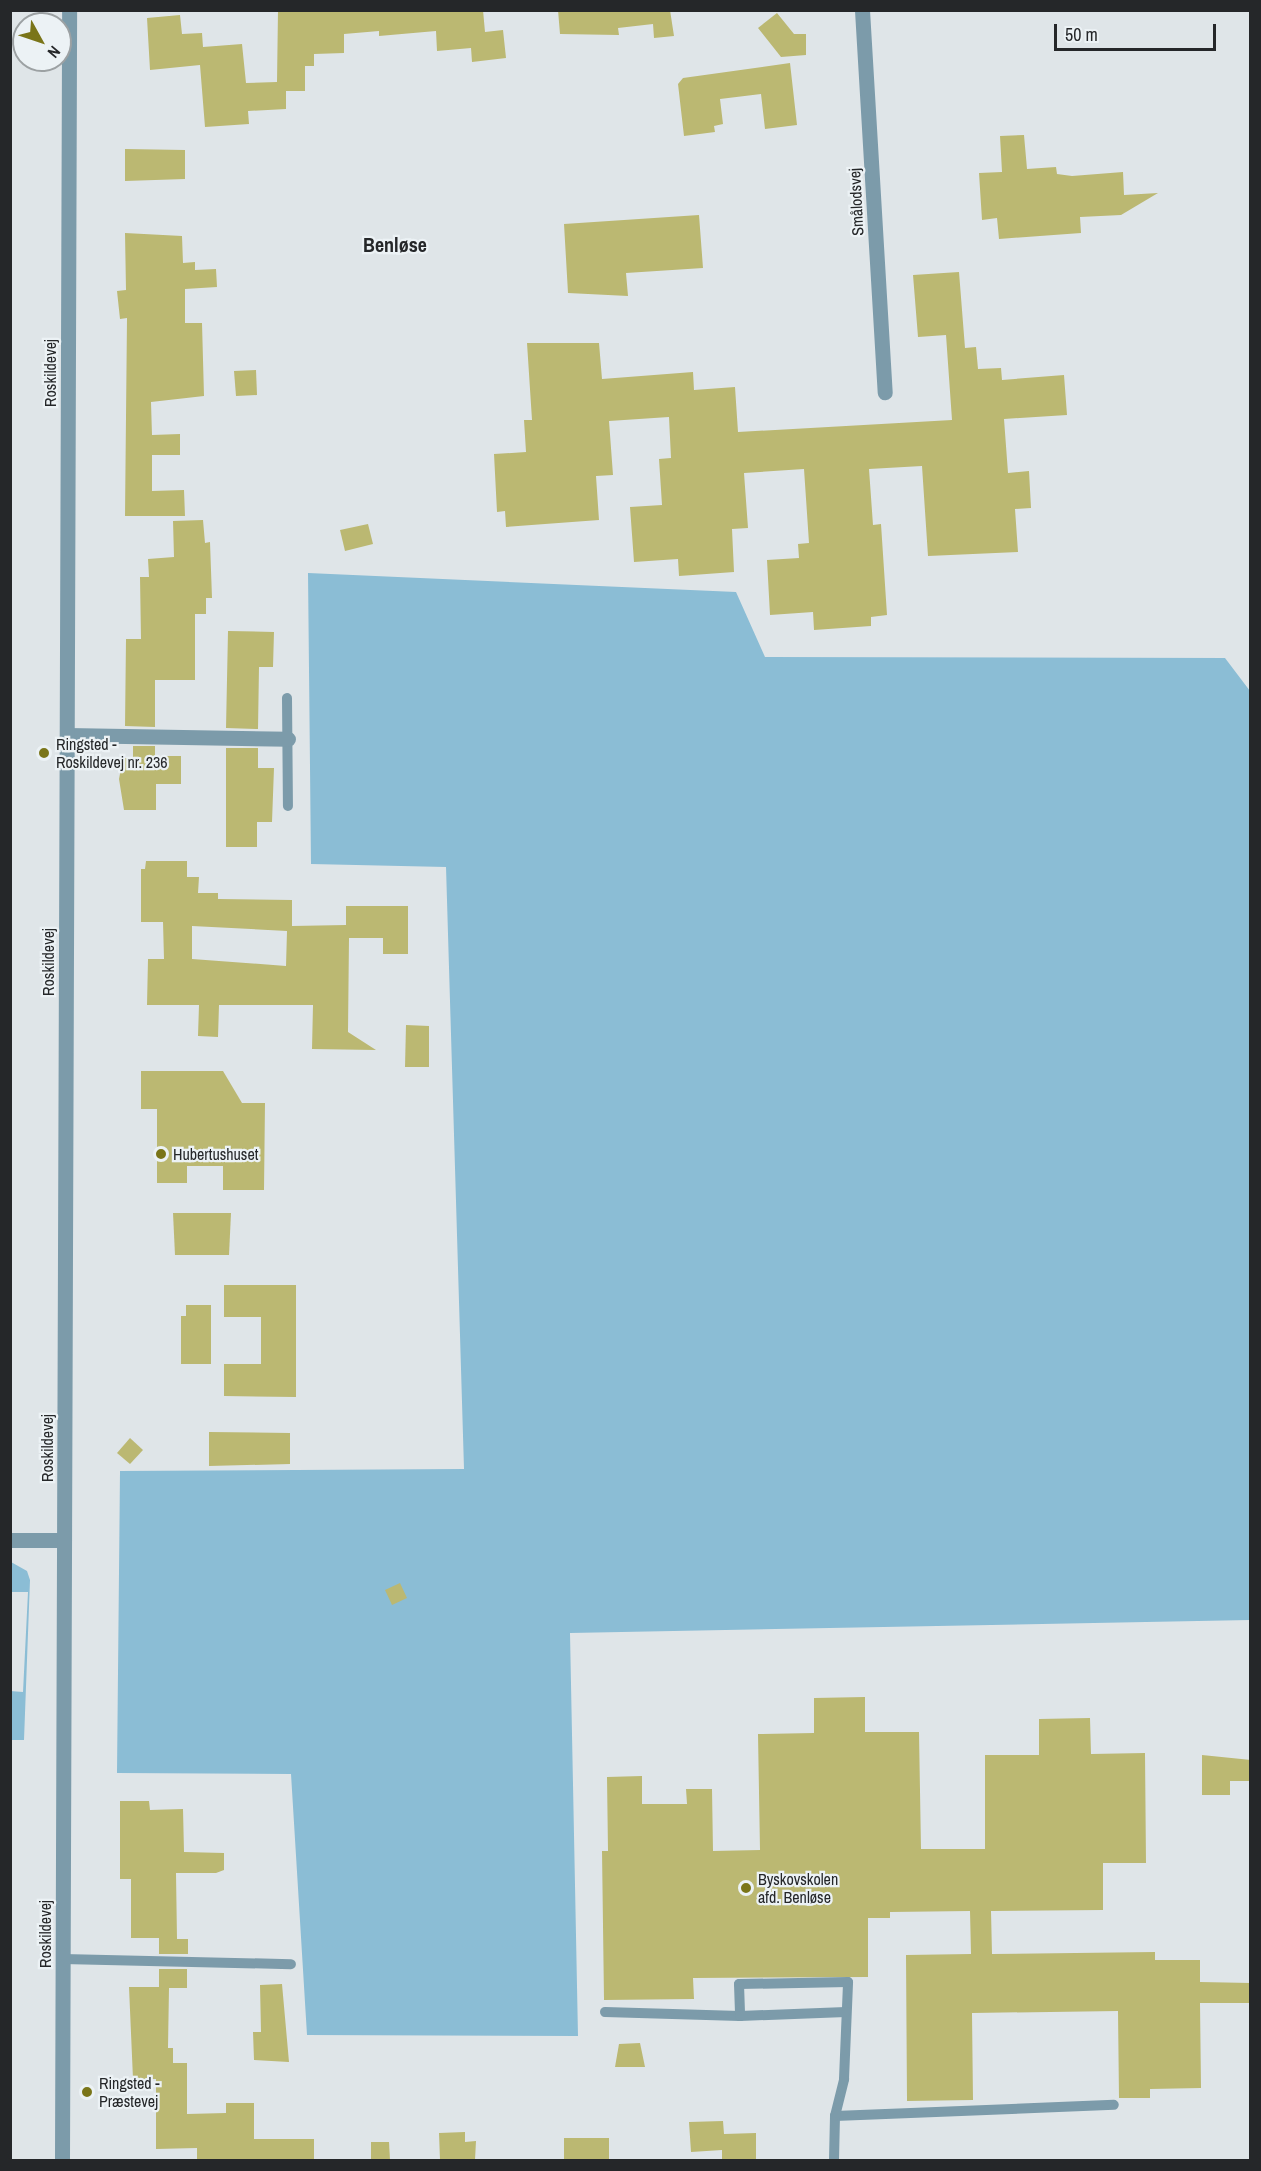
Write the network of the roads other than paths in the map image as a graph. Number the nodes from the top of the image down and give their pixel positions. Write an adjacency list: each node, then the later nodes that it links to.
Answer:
1 (69, 10): 5 (street, Roskildevej)
2 (862, 10): 3 (street, Smålodsvej)
3 (885, 392)
4 (287, 698): 6 (lane)
5 (67, 735): 6 (street); 9 (street, Roskildevej)
6 (288, 740): 7 (lane)
7 (288, 806)
8 (10, 1540): 9 (street)
9 (64, 1540): 10 (street, Roskildevej)
10 (63, 1959): 11 (lane); 17 (street, Roskildevej)
11 (291, 1964)
12 (605, 2012): 14 (lane)
13 (846, 2012): 14 (lane); 14 (lane); 16 (lane)
14 (740, 2016)
15 (1114, 2105): 16 (lane)
16 (835, 2116): 18 (lane)
17 (62, 2160)
18 (834, 2160)

